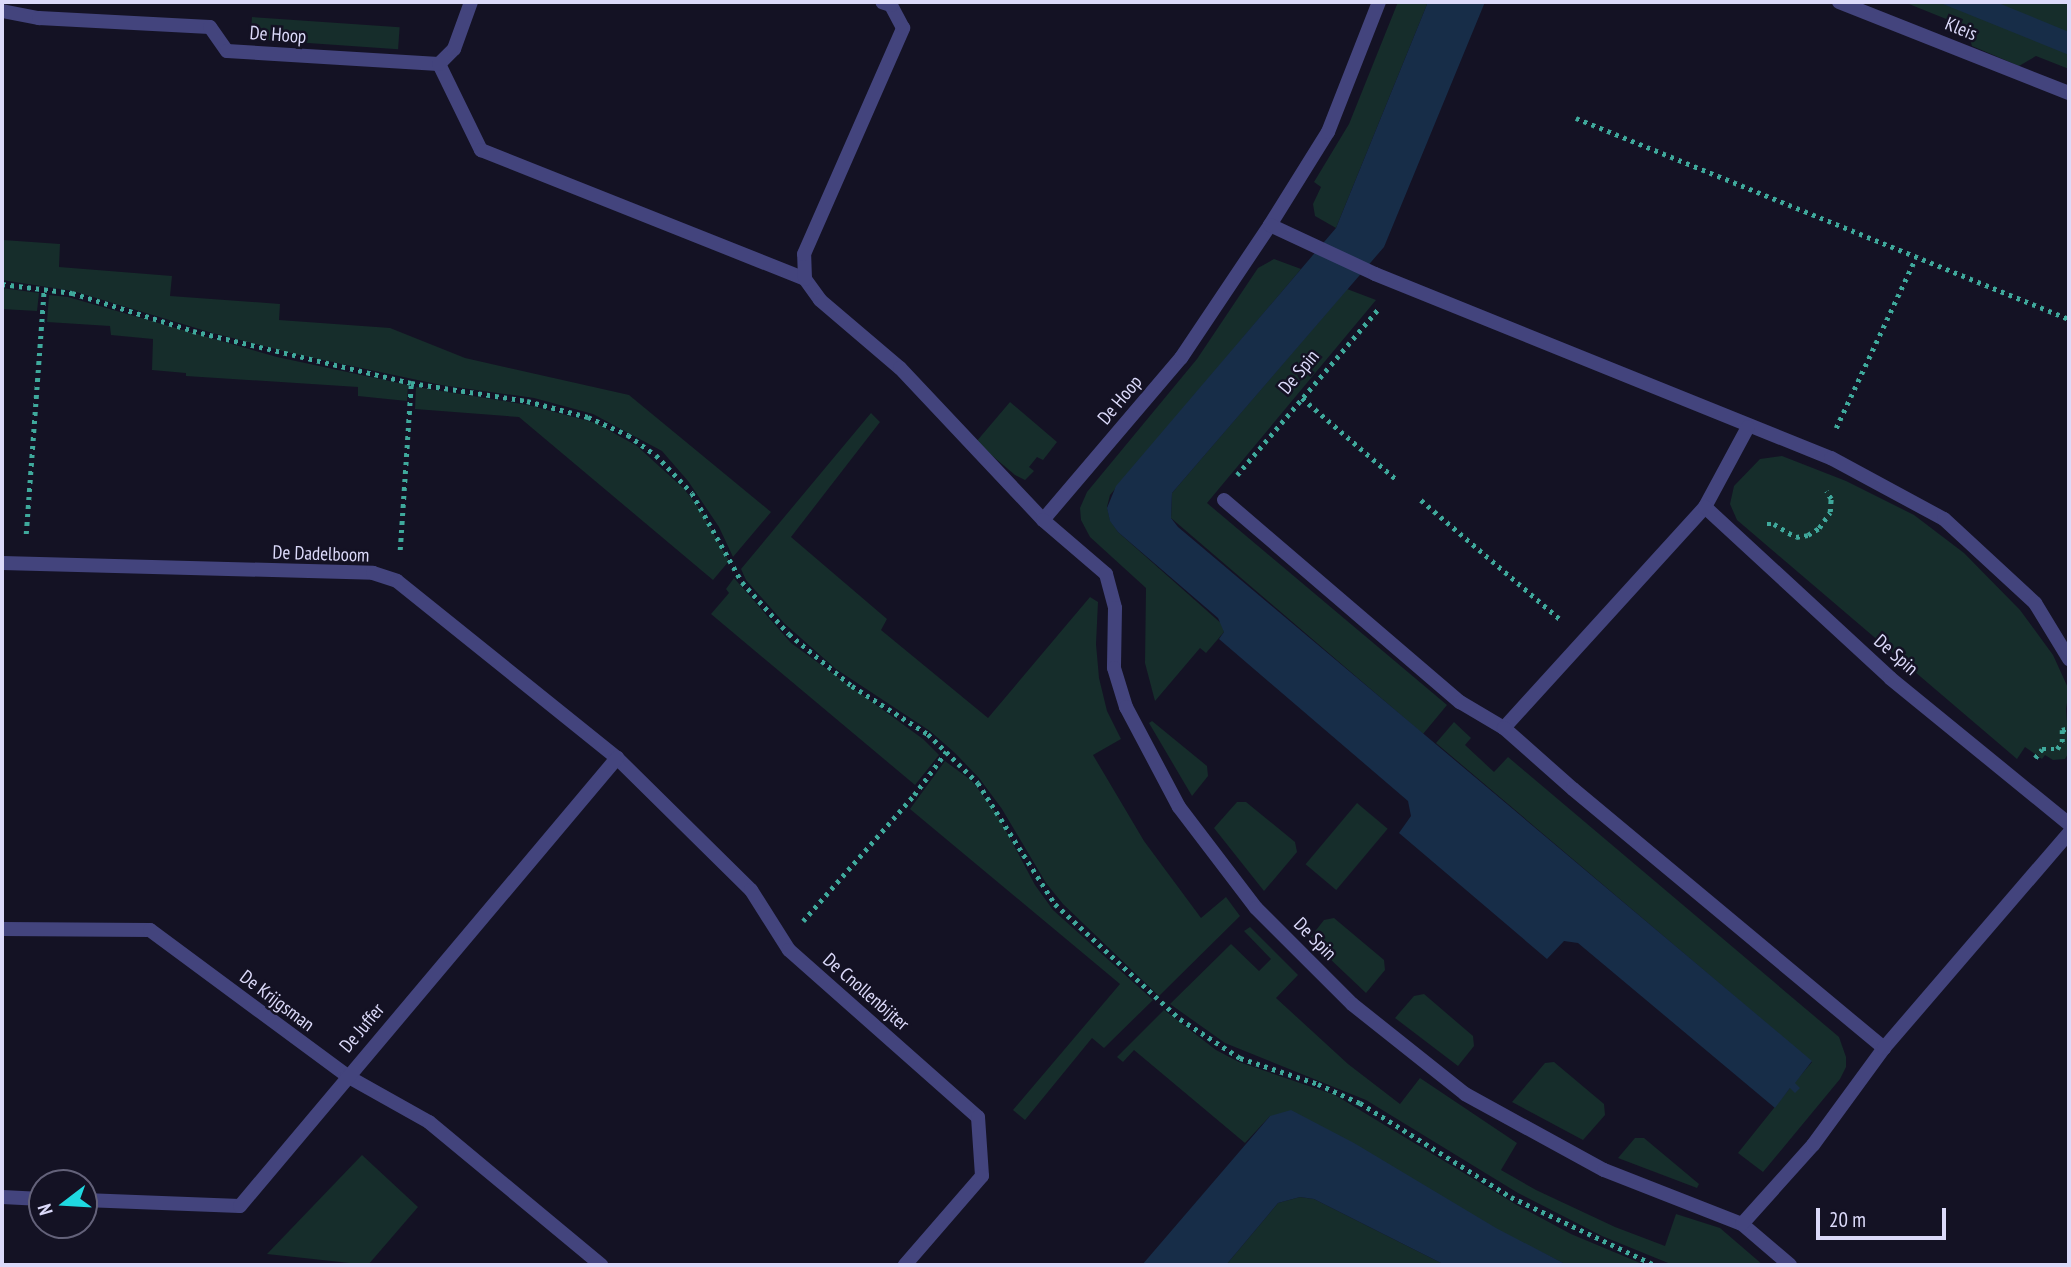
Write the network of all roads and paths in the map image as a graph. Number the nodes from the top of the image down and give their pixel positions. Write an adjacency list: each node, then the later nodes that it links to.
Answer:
1 (471, 2): 6 (street)
2 (882, 2): 11 (street)
3 (1379, 2): 9 (street, De Hoop)
4 (1839, 2): 7 (street, Kleis)
5 (2, 11): 6 (street, De Hoop)
6 (439, 64): 11 (street)
7 (2069, 93)
8 (1576, 118): 10 (path)
9 (1270, 225): 13 (street); 24 (street, De Hoop)
10 (1915, 258): 15 (path); 19 (path)
11 (805, 279): 24 (street)
12 (2, 284): 14 (path)
13 (1400, 284): 17 (path, De Spin); 18 (street)
14 (44, 291): 16 (path); 27 (path)
15 (2069, 319)
16 (411, 383): 28 (path); 33 (path)
17 (1302, 398): 20 (path); 21 (path, De Spin)
18 (1748, 427): 19 (street); 23 (street)
19 (1822, 455): 25 (path); 30 (street)
20 (1396, 478)
21 (1224, 500): 31 (street)
22 (1421, 500): 29 (path)
23 (1704, 507): 25 (street, De Spin); 29 (street)
24 (1043, 520): 45 (street, De Spin)
25 (1743, 542): 35 (street, De Spin)
26 (2, 563): 27 (street, De Dadelboom)
27 (24, 565): 28 (street, De Dadelboom)
28 (397, 581): 34 (street, De Dadelboom)
29 (1585, 640): 31 (street)
30 (2069, 659)
31 (1504, 728): 40 (street)
32 (2069, 728): 35 (path)
33 (946, 752): 39 (path); 48 (path)
34 (617, 758): 39 (street, De Cnollenbijter); 41 (street, De Juffer)
35 (2017, 780): 36 (street, De Spin)
36 (2069, 824)
37 (2069, 833): 40 (street)
38 (2, 929): 41 (street, De Krijgsman)
39 (784, 943): 47 (street, De Cnollenbijter)
40 (1884, 1048): 45 (street)
41 (347, 1076): 44 (street, De Juffer); 46 (street, De Krijgsman)
42 (2, 1197): 43 (street)
43 (28, 1198)
44 (98, 1201)
45 (1742, 1224): 49 (street, De Spin)
46 (601, 1265)
47 (905, 1265)
48 (1655, 1265)
49 (1790, 1265)

